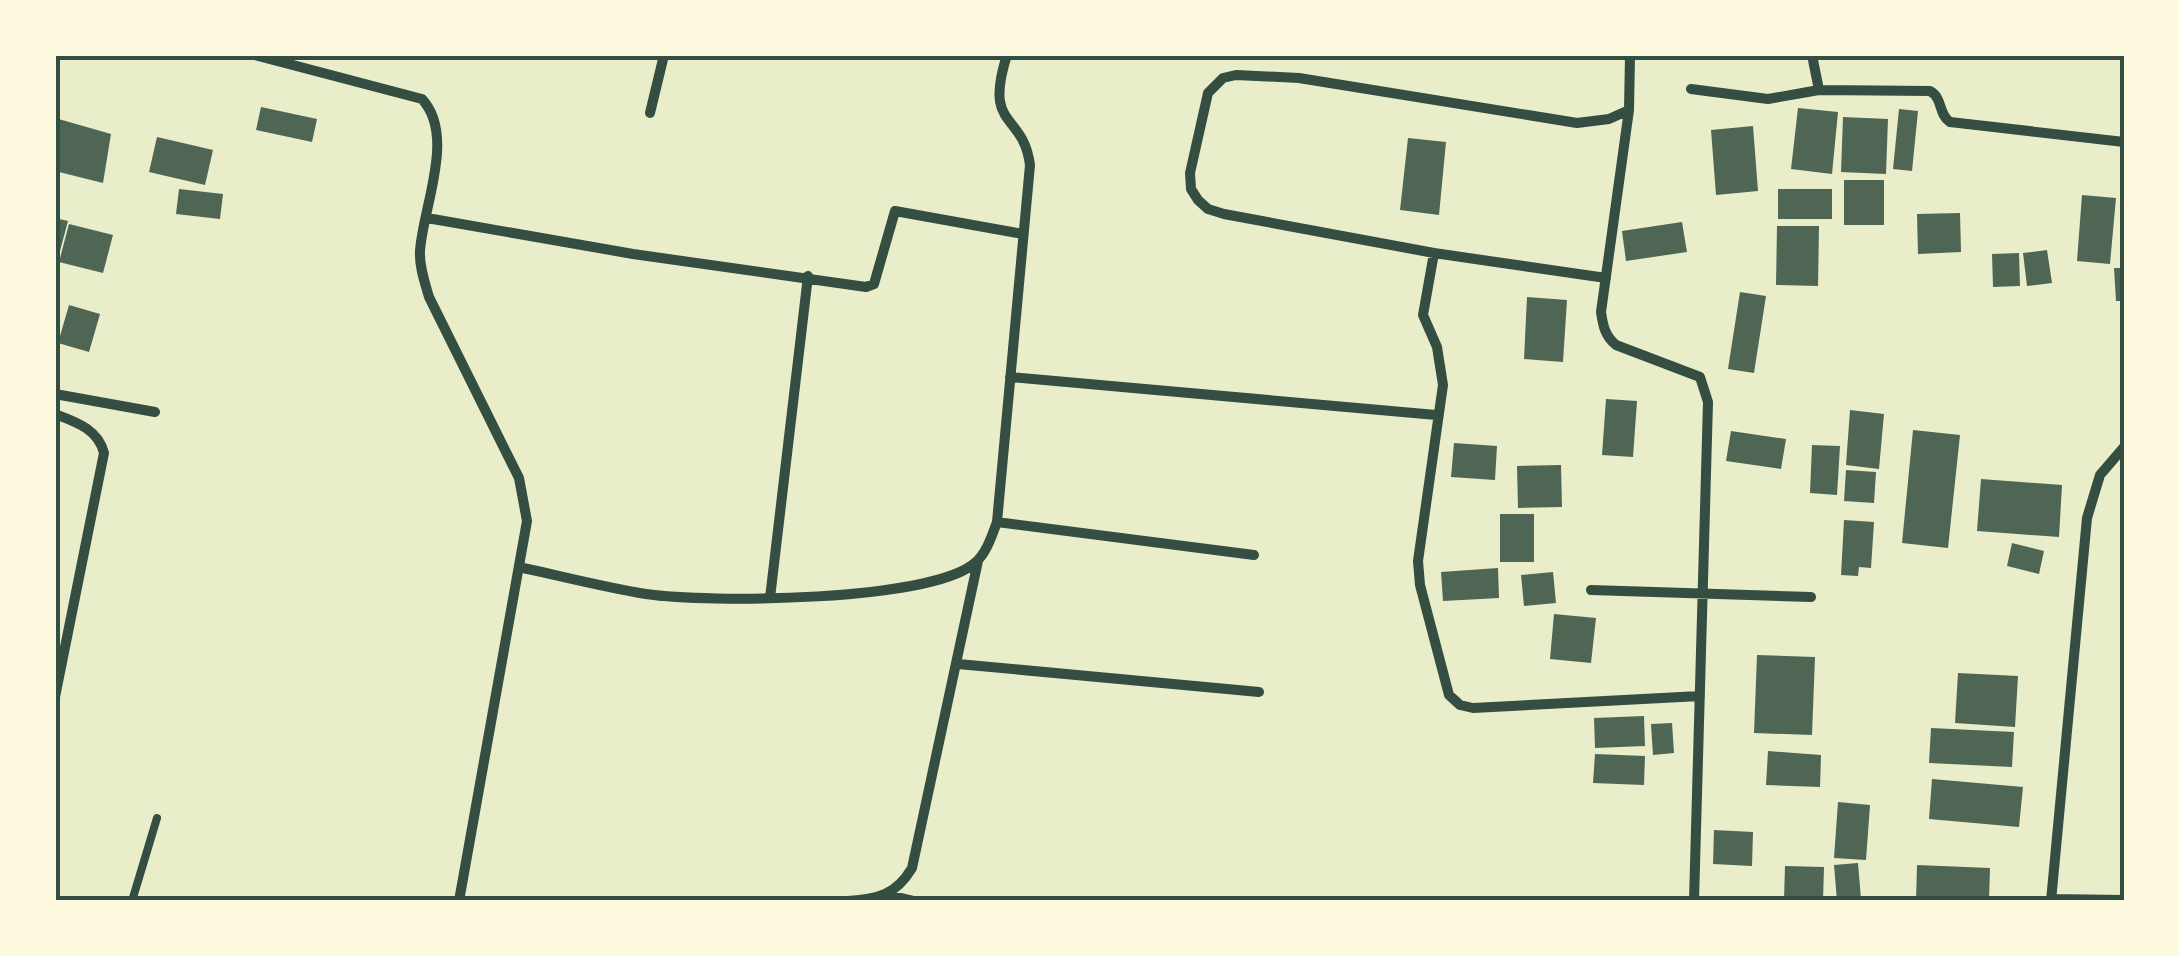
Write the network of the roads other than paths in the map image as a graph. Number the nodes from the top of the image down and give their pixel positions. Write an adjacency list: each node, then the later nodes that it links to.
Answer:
1 (255, 55): 11 (street)
2 (664, 55): 9 (street)
3 (1008, 55): 12 (street)
4 (1630, 55): 8 (street)
5 (1812, 55): 7 (street)
6 (1691, 89): 7 (street)
7 (1819, 90): 10 (street)
8 (1629, 110): 13 (street); 15 (street)
9 (650, 114)
10 (2124, 142)
11 (427, 218): 14 (street); 25 (street)
12 (1022, 234): 14 (street); 16 (street)
13 (1434, 253): 15 (street); 20 (street)
14 (808, 276): 29 (street)
15 (1606, 278): 27 (street)
16 (1010, 377): 20 (street); 22 (street)
17 (55, 394): 18 (street)
18 (155, 412)
19 (55, 414): 33 (street)
20 (1436, 416): 32 (street)
21 (2124, 447): 36 (street)
22 (997, 522): 23 (street); 24 (street)
23 (1254, 555)
24 (978, 561): 29 (street); 30 (street)
25 (519, 567): 29 (street); 39 (street)
26 (1591, 590): 27 (street)
27 (1704, 594): 28 (street); 32 (street)
28 (1812, 597)
29 (770, 598)
30 (958, 664): 31 (street); 35 (street)
31 (1259, 692)
32 (1700, 696): 42 (street)
33 (55, 697)
34 (158, 818): 38 (lane)
35 (889, 895): 40 (street); 41 (street)
36 (2051, 900): 37 (street)
37 (2124, 900)
38 (132, 901)
39 (459, 901)
40 (848, 901)
41 (914, 901)
42 (1694, 901)

